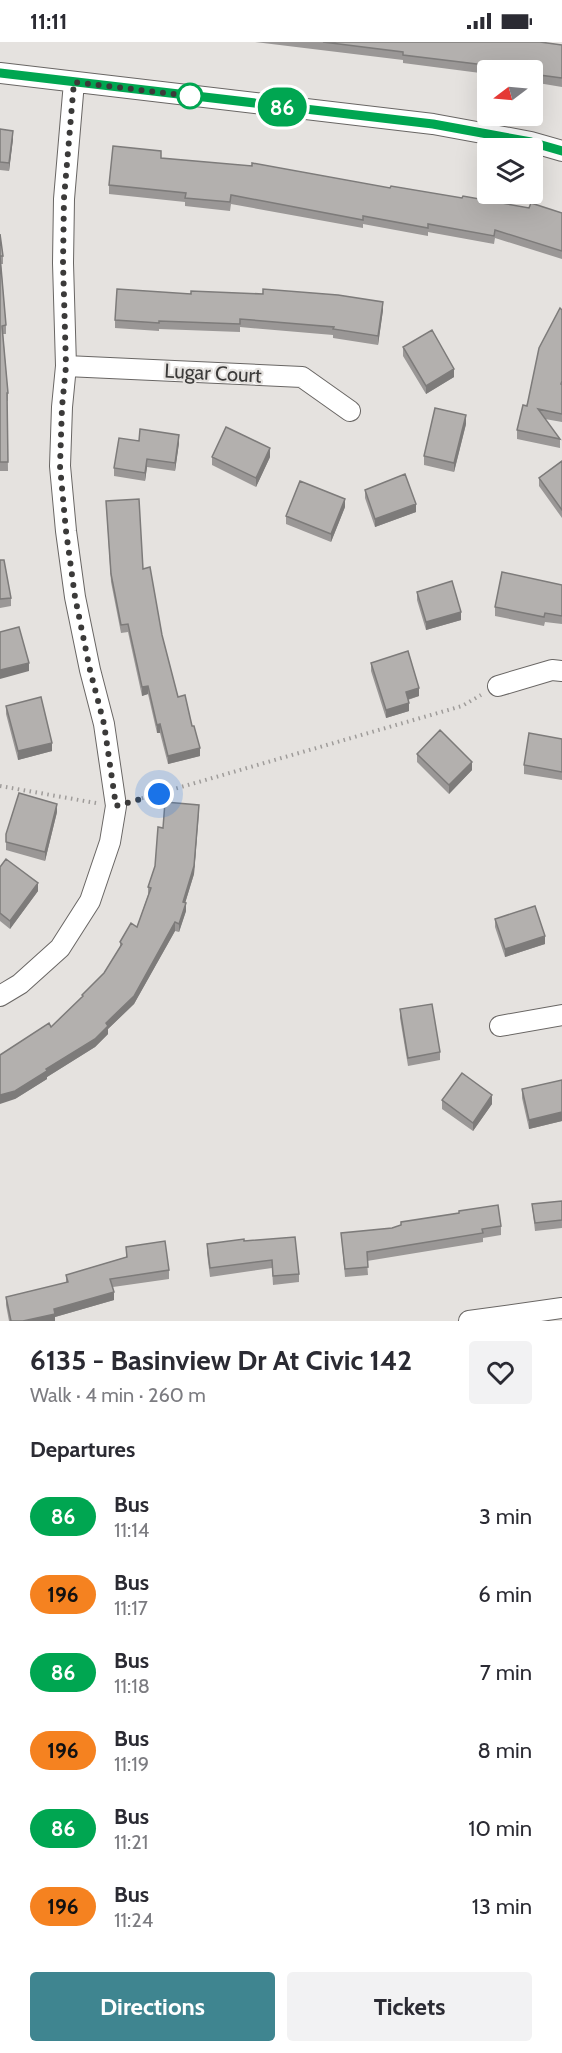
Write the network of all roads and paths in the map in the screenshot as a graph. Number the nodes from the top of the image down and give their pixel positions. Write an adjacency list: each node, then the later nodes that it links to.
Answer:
1 (0, 73): 2 (street)
2 (74, 82): 3 (street); 4 (street)
3 (562, 151)
4 (66, 366): 5 (street, Lugar Court); 9 (street)
5 (350, 411)
6 (562, 671): 7 (street)
7 (498, 686): 9 (path)
8 (0, 786): 9 (path)
9 (116, 806): 10 (street)
10 (0, 996)
11 (562, 1016): 12 (street)
12 (500, 1026)
13 (562, 1308): 14 (street)
14 (469, 1321)

